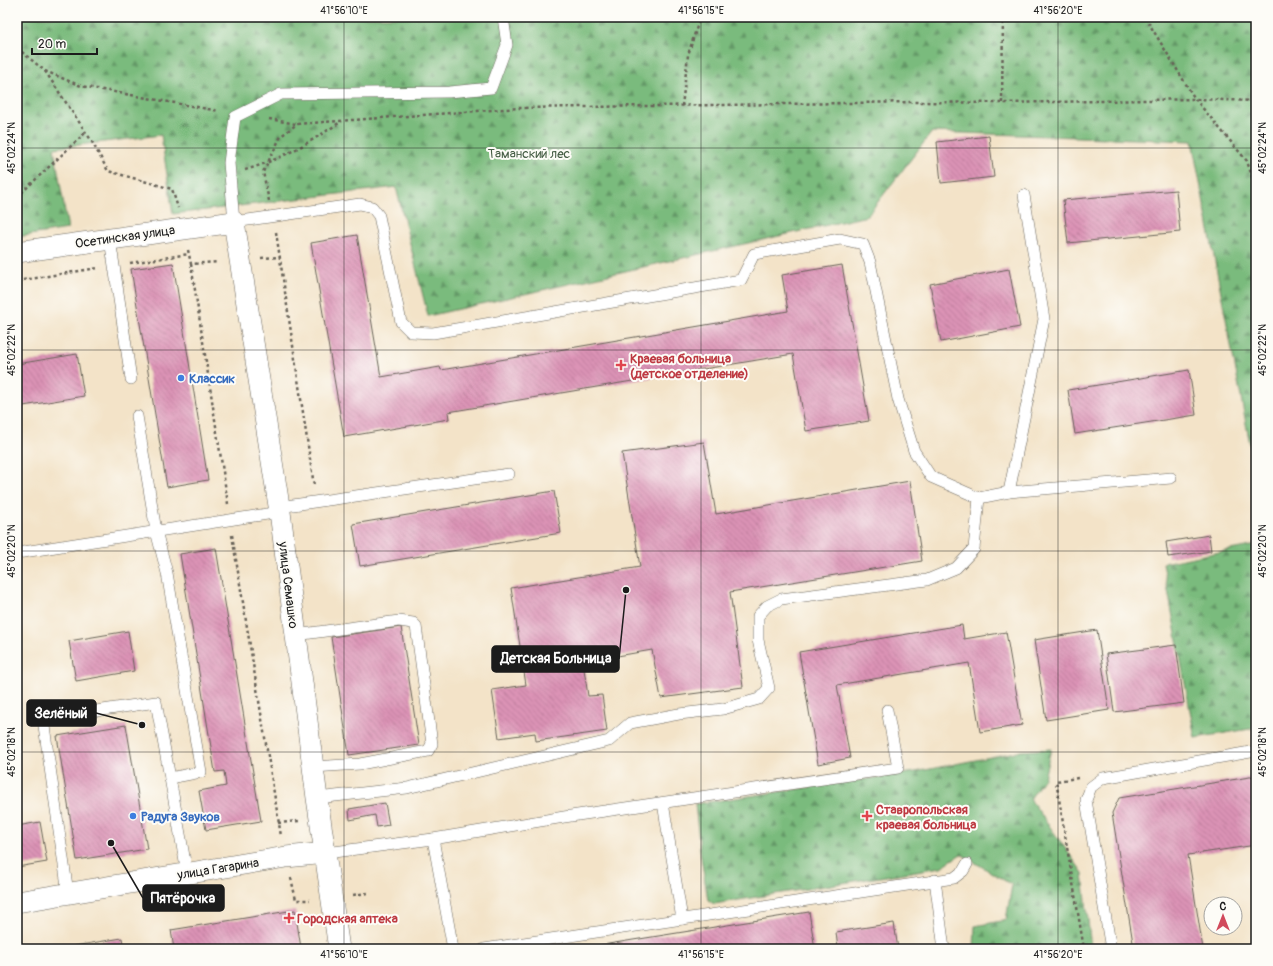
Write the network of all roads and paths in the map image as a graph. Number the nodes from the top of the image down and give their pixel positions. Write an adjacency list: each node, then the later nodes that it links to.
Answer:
1 (503, 17): 11 (lane)
2 (700, 17): 10 (path)
3 (1003, 17): 9 (path)
4 (1145, 17): 7 (path)
5 (17, 48): 6 (path)
6 (45, 71): 11 (path); 14 (path)
7 (1196, 99): 8 (path); 9 (path); 18 (path)
8 (1256, 101)
9 (1002, 103): 10 (path)
10 (682, 106): 12 (path)
11 (241, 115): 13 (path); 16 (lane)
12 (343, 120): 13 (path); 15 (path)
13 (297, 124): 15 (path)
14 (86, 132): 17 (path); 20 (path)
15 (269, 163): 16 (path); 21 (path)
16 (230, 174): 22 (lane)
17 (172, 189)
18 (1256, 189)
19 (1024, 195): 30 (lane)
20 (17, 197)
21 (272, 216): 22 (lane); 31 (lane); 32 (path)
22 (234, 222): 23 (street, Осетинская улица); 33 (street, улица Семашко)
23 (110, 239): 24 (street, Осетинская улица); 26 (lane)
24 (17, 252)
25 (192, 264): 34 (path)
26 (131, 379)
27 (137, 416): 35 (lane)
28 (509, 474): 32 (lane)
29 (1171, 478): 30 (lane)
30 (1009, 492): 31 (lane)
31 (979, 498): 43 (lane)
32 (317, 502): 33 (lane)
33 (279, 510): 34 (lane); 37 (street, улица Семашко)
34 (230, 519): 35 (lane); 47 (path)
35 (156, 531): 36 (lane); 41 (lane)
36 (17, 553)
37 (296, 635): 40 (street, улица Семашко); 40 (lane)
38 (887, 710): 44 (lane)
39 (1256, 751): 61 (lane)
40 (312, 767): 43 (street, улица Семашко)
41 (170, 778): 49 (lane); 51 (lane)
42 (1056, 782): 60 (path)
43 (317, 798): 46 (street, улица Семашко)
44 (663, 803): 45 (lane); 55 (lane)
45 (433, 839): 46 (lane); 57 (lane)
46 (326, 853): 47 (street, улица Гагарина); 53 (street, улица Семашко)
47 (286, 856): 49 (street, улица Гагарина); 53 (path)
48 (966, 864): 50 (lane)
49 (187, 873): 51 (street, улица Гагарина)
50 (935, 880): 55 (lane); 59 (lane)
51 (68, 893): 54 (street, улица Гагарина)
52 (368, 893): 53 (path)
53 (332, 899): 56 (street, улица Семашко)
54 (17, 902)
55 (682, 919): 58 (lane)
56 (339, 949)
57 (453, 949)
58 (484, 949)
59 (944, 949)
60 (1084, 949)
61 (1111, 949)

